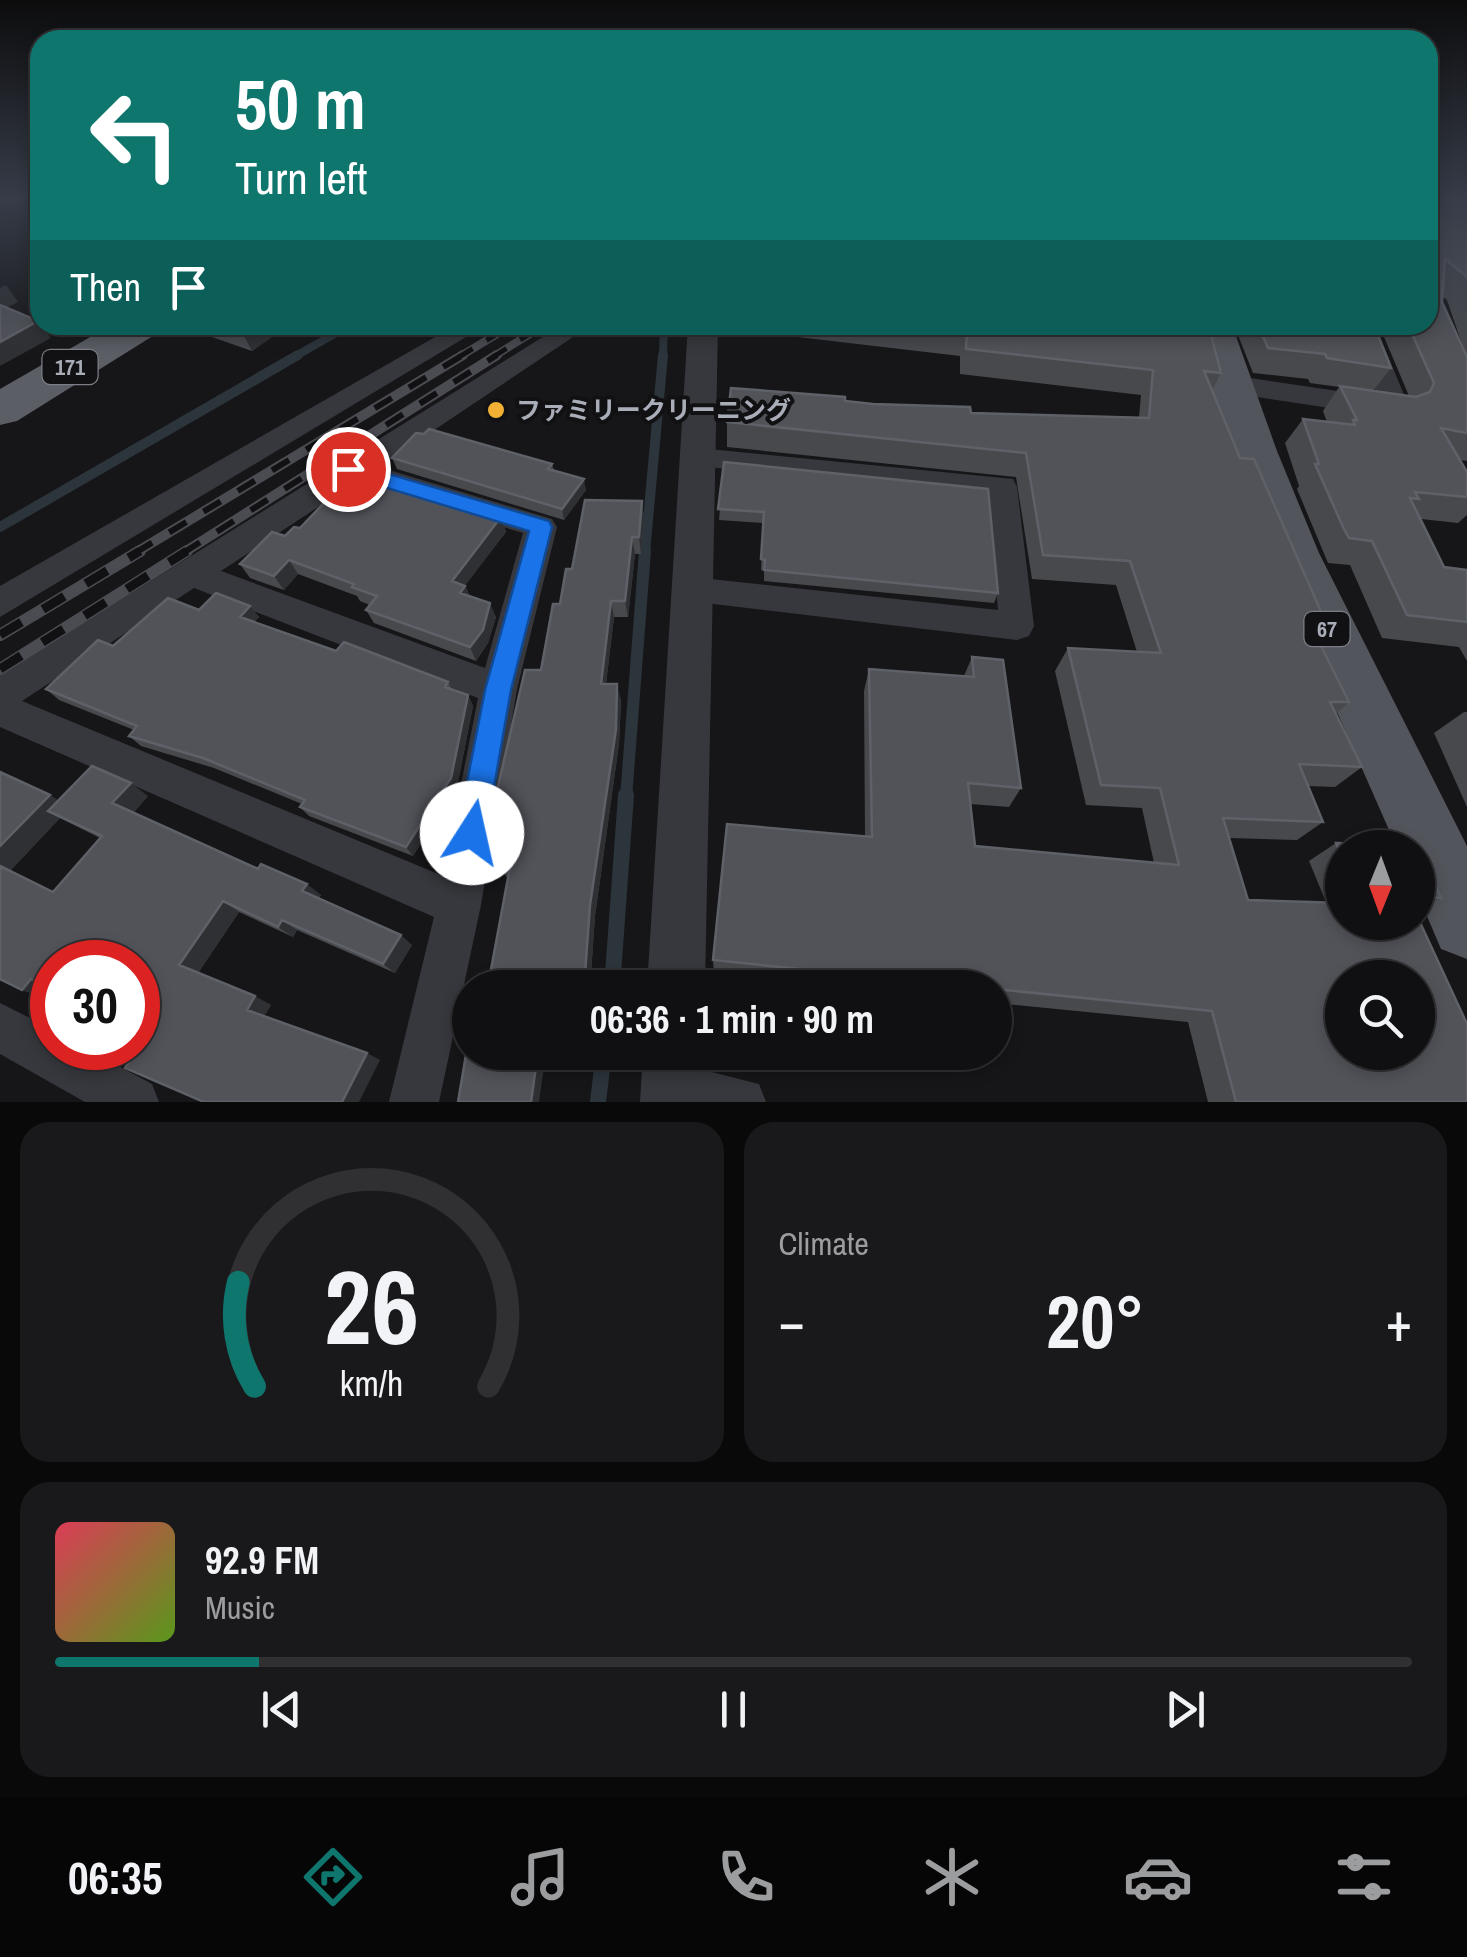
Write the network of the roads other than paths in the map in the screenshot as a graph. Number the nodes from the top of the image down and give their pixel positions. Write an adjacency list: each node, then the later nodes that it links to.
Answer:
1 (124, 335): 7 (highway, 171)
2 (457, 335): 12 (street)
3 (563, 335): 9 (street)
4 (702, 335): 8 (street)
5 (1367, 335): 6 (street)
6 (1213, 348): 17 (main road, 67)
7 (0, 410)
8 (699, 458): 11 (street); 11 (street)
9 (348, 469): 10 (street); 13 (street)
10 (188, 572): 13 (street); 14 (street)
11 (692, 590): 18 (street)
12 (0, 603)
13 (498, 690): 16 (street)
14 (0, 696)
15 (0, 709): 16 (street)
16 (458, 905): 22 (street)
17 (1467, 923)
18 (677, 970)
19 (0, 1027): 21 (street)
20 (672, 1081): 23 (street)
21 (106, 1096)
22 (414, 1102)
23 (741, 1102)

